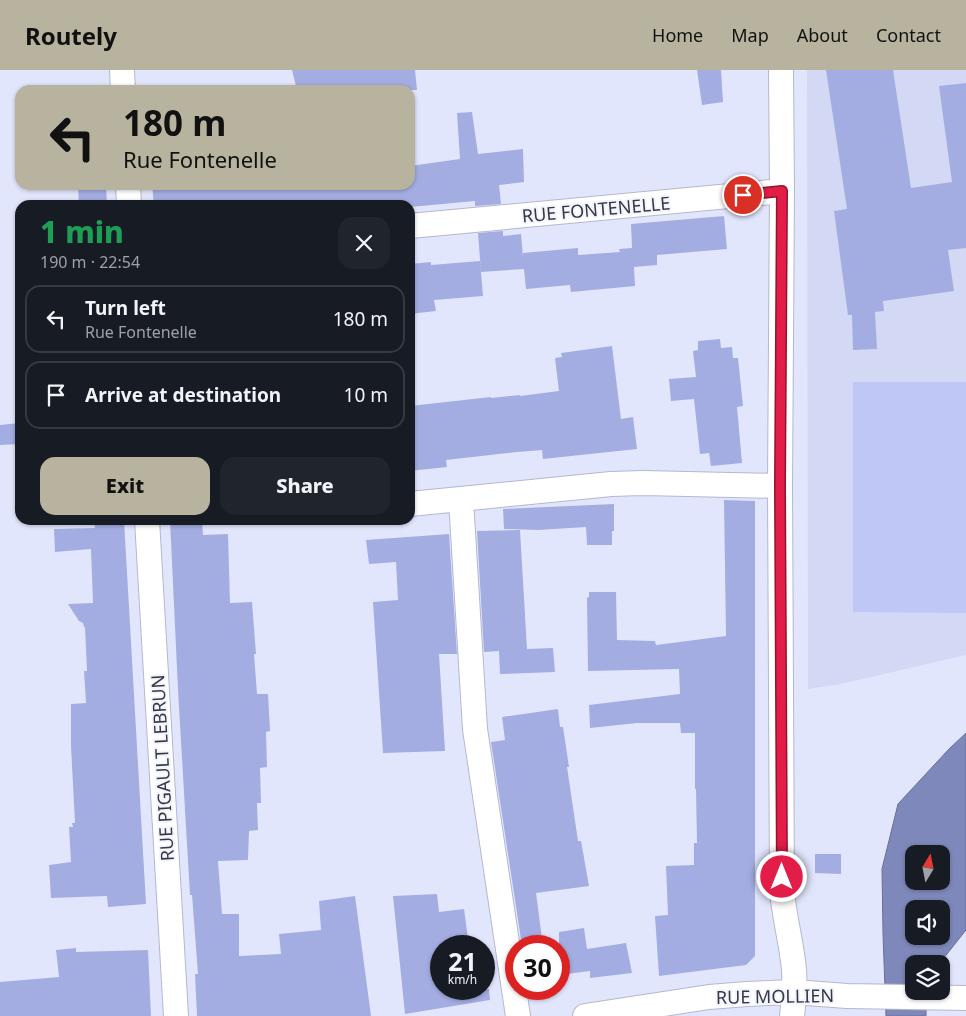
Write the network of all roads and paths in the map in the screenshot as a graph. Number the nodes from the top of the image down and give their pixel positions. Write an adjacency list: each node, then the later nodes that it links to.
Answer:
1 (122, 70): 3 (street)
2 (781, 70): 4 (street)
3 (123, 85)
4 (782, 191): 5 (street, RUE FONTENELLE); 6 (street)
5 (415, 226)
6 (780, 486): 7 (street); 10 (street)
7 (461, 500): 8 (street); 13 (street)
8 (415, 504)
9 (147, 525): 12 (street, RUE PIGAULT LEBRUN)
10 (794, 992): 11 (street, RUE MOLLIEN); 14 (street, RUE MOLLIEN); 15 (street)
11 (966, 998)
12 (176, 1016)
13 (518, 1016)
14 (585, 1016)
15 (792, 1016)

